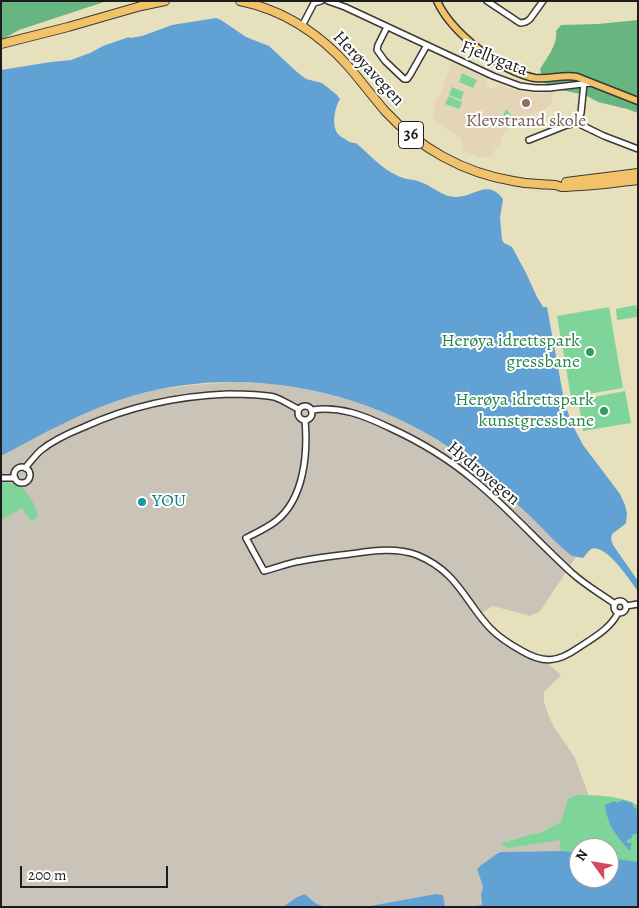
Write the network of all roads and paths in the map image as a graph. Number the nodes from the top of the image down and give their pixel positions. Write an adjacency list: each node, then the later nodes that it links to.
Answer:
1 (165, 1): 11 (highway)
2 (240, 1): 9 (highway, Herøyavegen / 36)
3 (321, 1): 8 (street)
4 (328, 1): 10 (street, Fjellygata)
5 (437, 1): 13 (main road)
6 (487, 1): 7 (street)
7 (543, 1)
8 (314, 2): 9 (street)
9 (302, 26): 21 (highway, Herøyavegen / 36)
10 (387, 27): 12 (street, Fjellygata); 12 (street)
11 (1, 44)
12 (427, 45): 14 (street, Fjellygata)
13 (592, 83): 14 (street, Fjellygata); 15 (main road)
14 (584, 84): 16 (street)
15 (638, 101)
16 (577, 123): 17 (street); 18 (street)
17 (529, 140)
18 (638, 149)
19 (638, 173): 21 (highway, Herøyavegen / 36)
20 (638, 180): 21 (highway, Herøyavegen / 36)
21 (555, 185)
22 (298, 410): 23 (street); 24 (street); 25 (street)
23 (312, 410): 24 (street); 28 (street, Hydrovegen)
24 (304, 420): 31 (street)
25 (25, 468): 27 (street); 27 (street)
26 (1, 478): 27 (street)
27 (15, 478)
28 (615, 604): 30 (street); 31 (street)
29 (638, 604): 30 (street)
30 (626, 606): 31 (street)
31 (618, 613)

